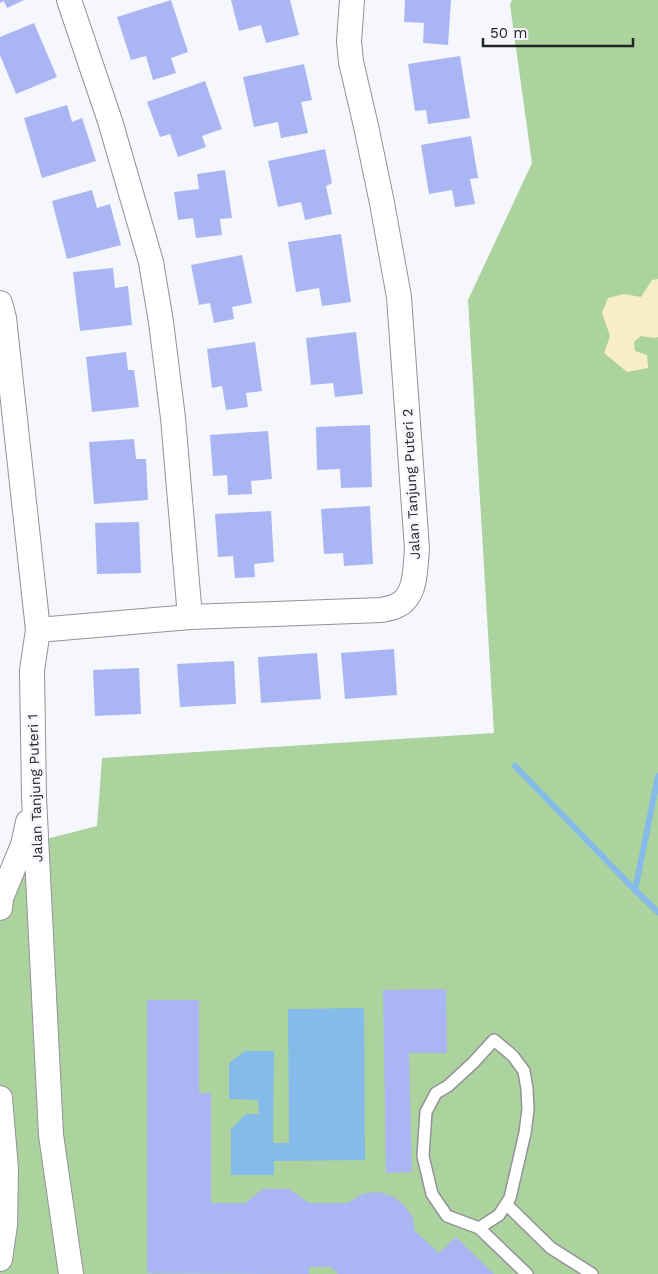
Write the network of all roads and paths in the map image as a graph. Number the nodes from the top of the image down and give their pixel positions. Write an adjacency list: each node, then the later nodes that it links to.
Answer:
1 (69, 0): 4 (street)
2 (352, 0): 4 (street, Jalan Tanjung Puteri 2)
3 (0, 303): 5 (street, Jalan Tanjung Puteri 1)
4 (190, 617): 5 (street, Jalan Tanjung Puteri 2)
5 (38, 630): 6 (street, Jalan Tanjung Puteri 1)
6 (34, 797): 7 (street); 12 (street, Jalan Tanjung Puteri 1)
7 (0, 908)
8 (0, 1098): 11 (street)
9 (506, 1204): 10 (lane); 10 (lane); 14 (lane)
10 (479, 1228): 13 (lane)
11 (0, 1258)
12 (71, 1274)
13 (527, 1274)
14 (592, 1274)

